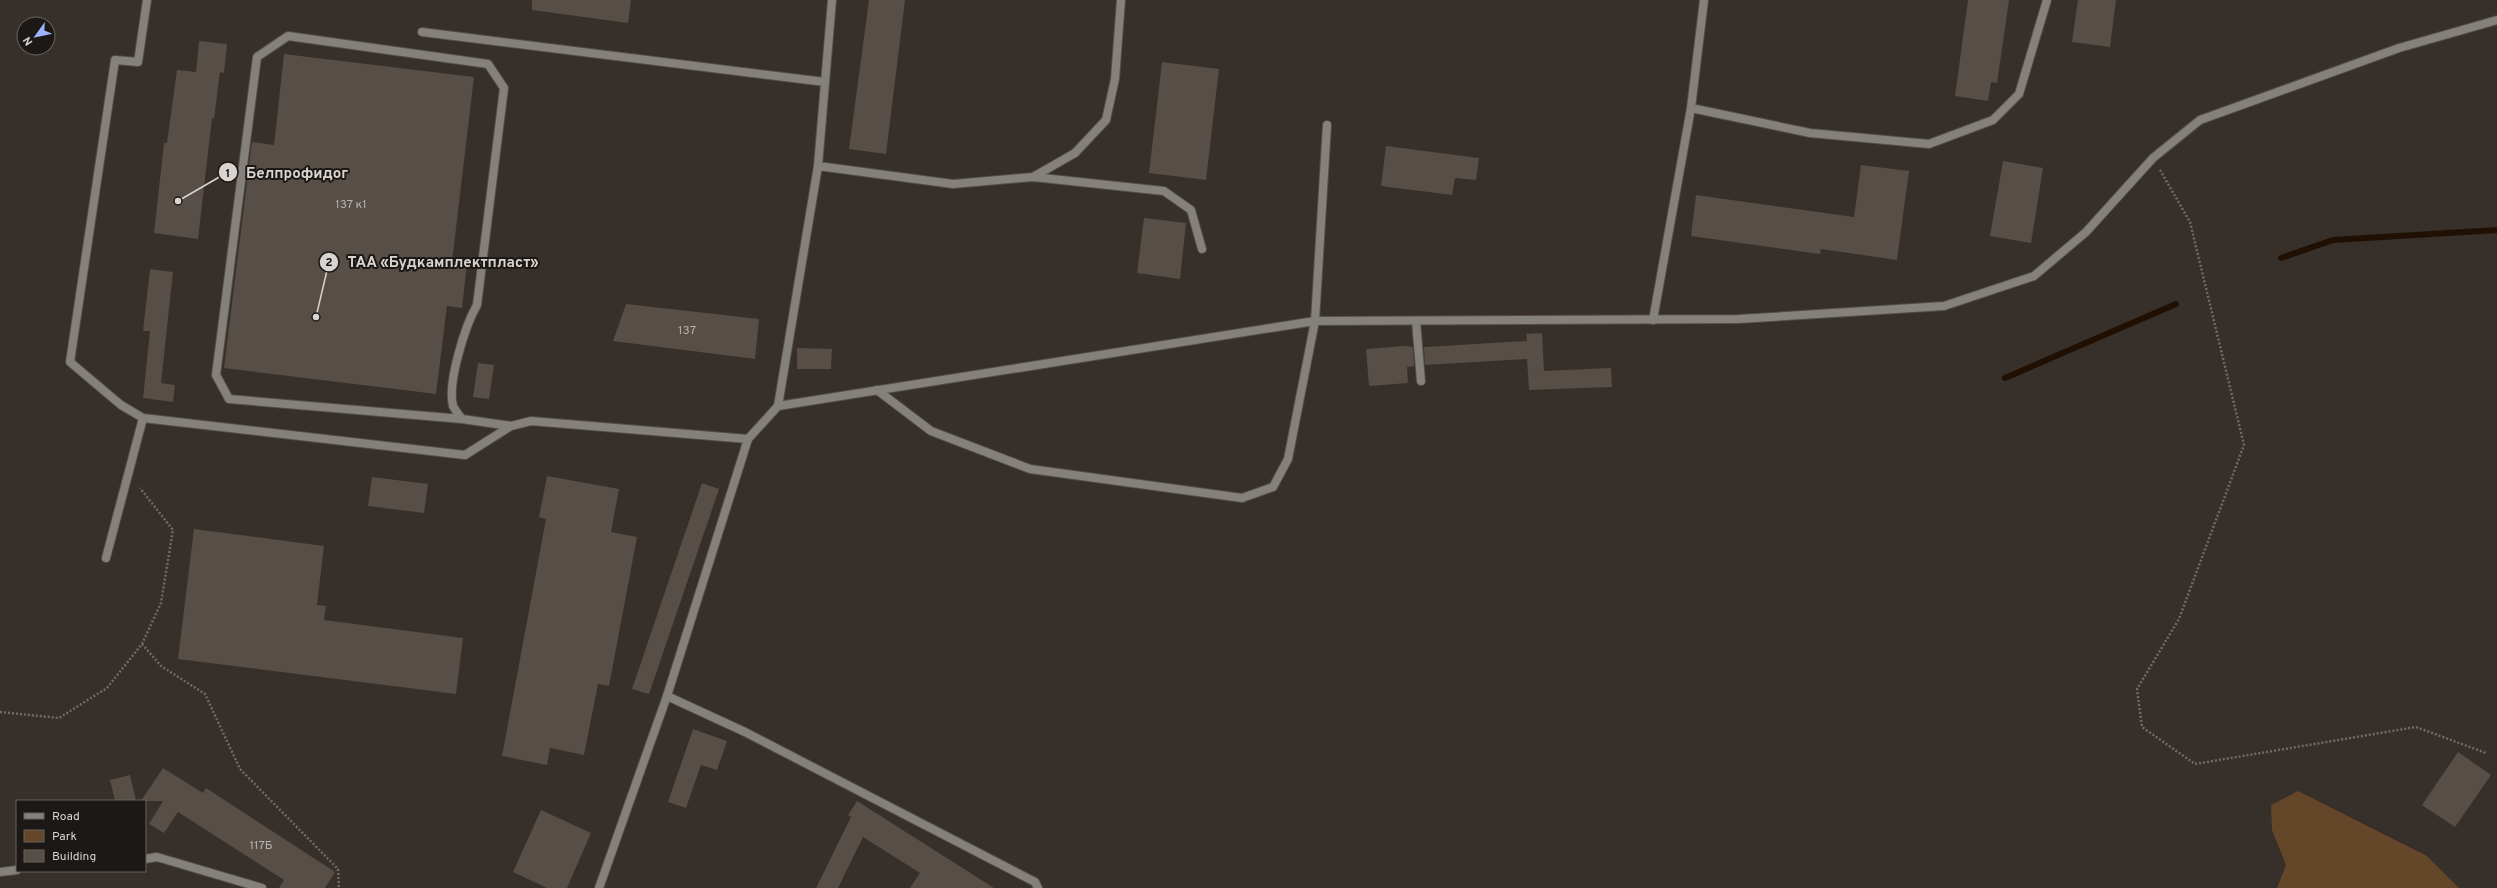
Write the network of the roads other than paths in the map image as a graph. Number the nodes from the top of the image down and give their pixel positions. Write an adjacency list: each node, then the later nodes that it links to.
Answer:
1 (147, 0): 20 (street)
2 (832, 0): 8 (street)
3 (1121, 0): 12 (street)
4 (1704, 0): 9 (street)
5 (2047, 0): 9 (street)
6 (2497, 20): 16 (street)
7 (422, 32): 8 (street)
8 (825, 82): 11 (street)
9 (1691, 108): 16 (street)
10 (1327, 125): 14 (street)
11 (818, 166): 12 (street); 19 (street)
12 (1033, 177): 13 (street)
13 (1202, 249)
14 (1315, 320): 15 (street); 18 (street); 18 (street)
15 (1416, 320): 16 (street); 17 (street)
16 (1653, 320)
17 (1421, 381)
18 (877, 390): 19 (street)
19 (778, 406): 23 (street)
20 (143, 418): 22 (street); 24 (street)
21 (462, 418): 21 (street); 22 (street)
22 (511, 426): 23 (street)
23 (748, 439): 25 (street)
24 (106, 558)
25 (667, 696): 30 (street); 31 (street)
26 (146, 859): 29 (street)
27 (16, 870): 28 (street)
28 (0, 872)
29 (262, 888)
30 (599, 888)
31 (1038, 888)

